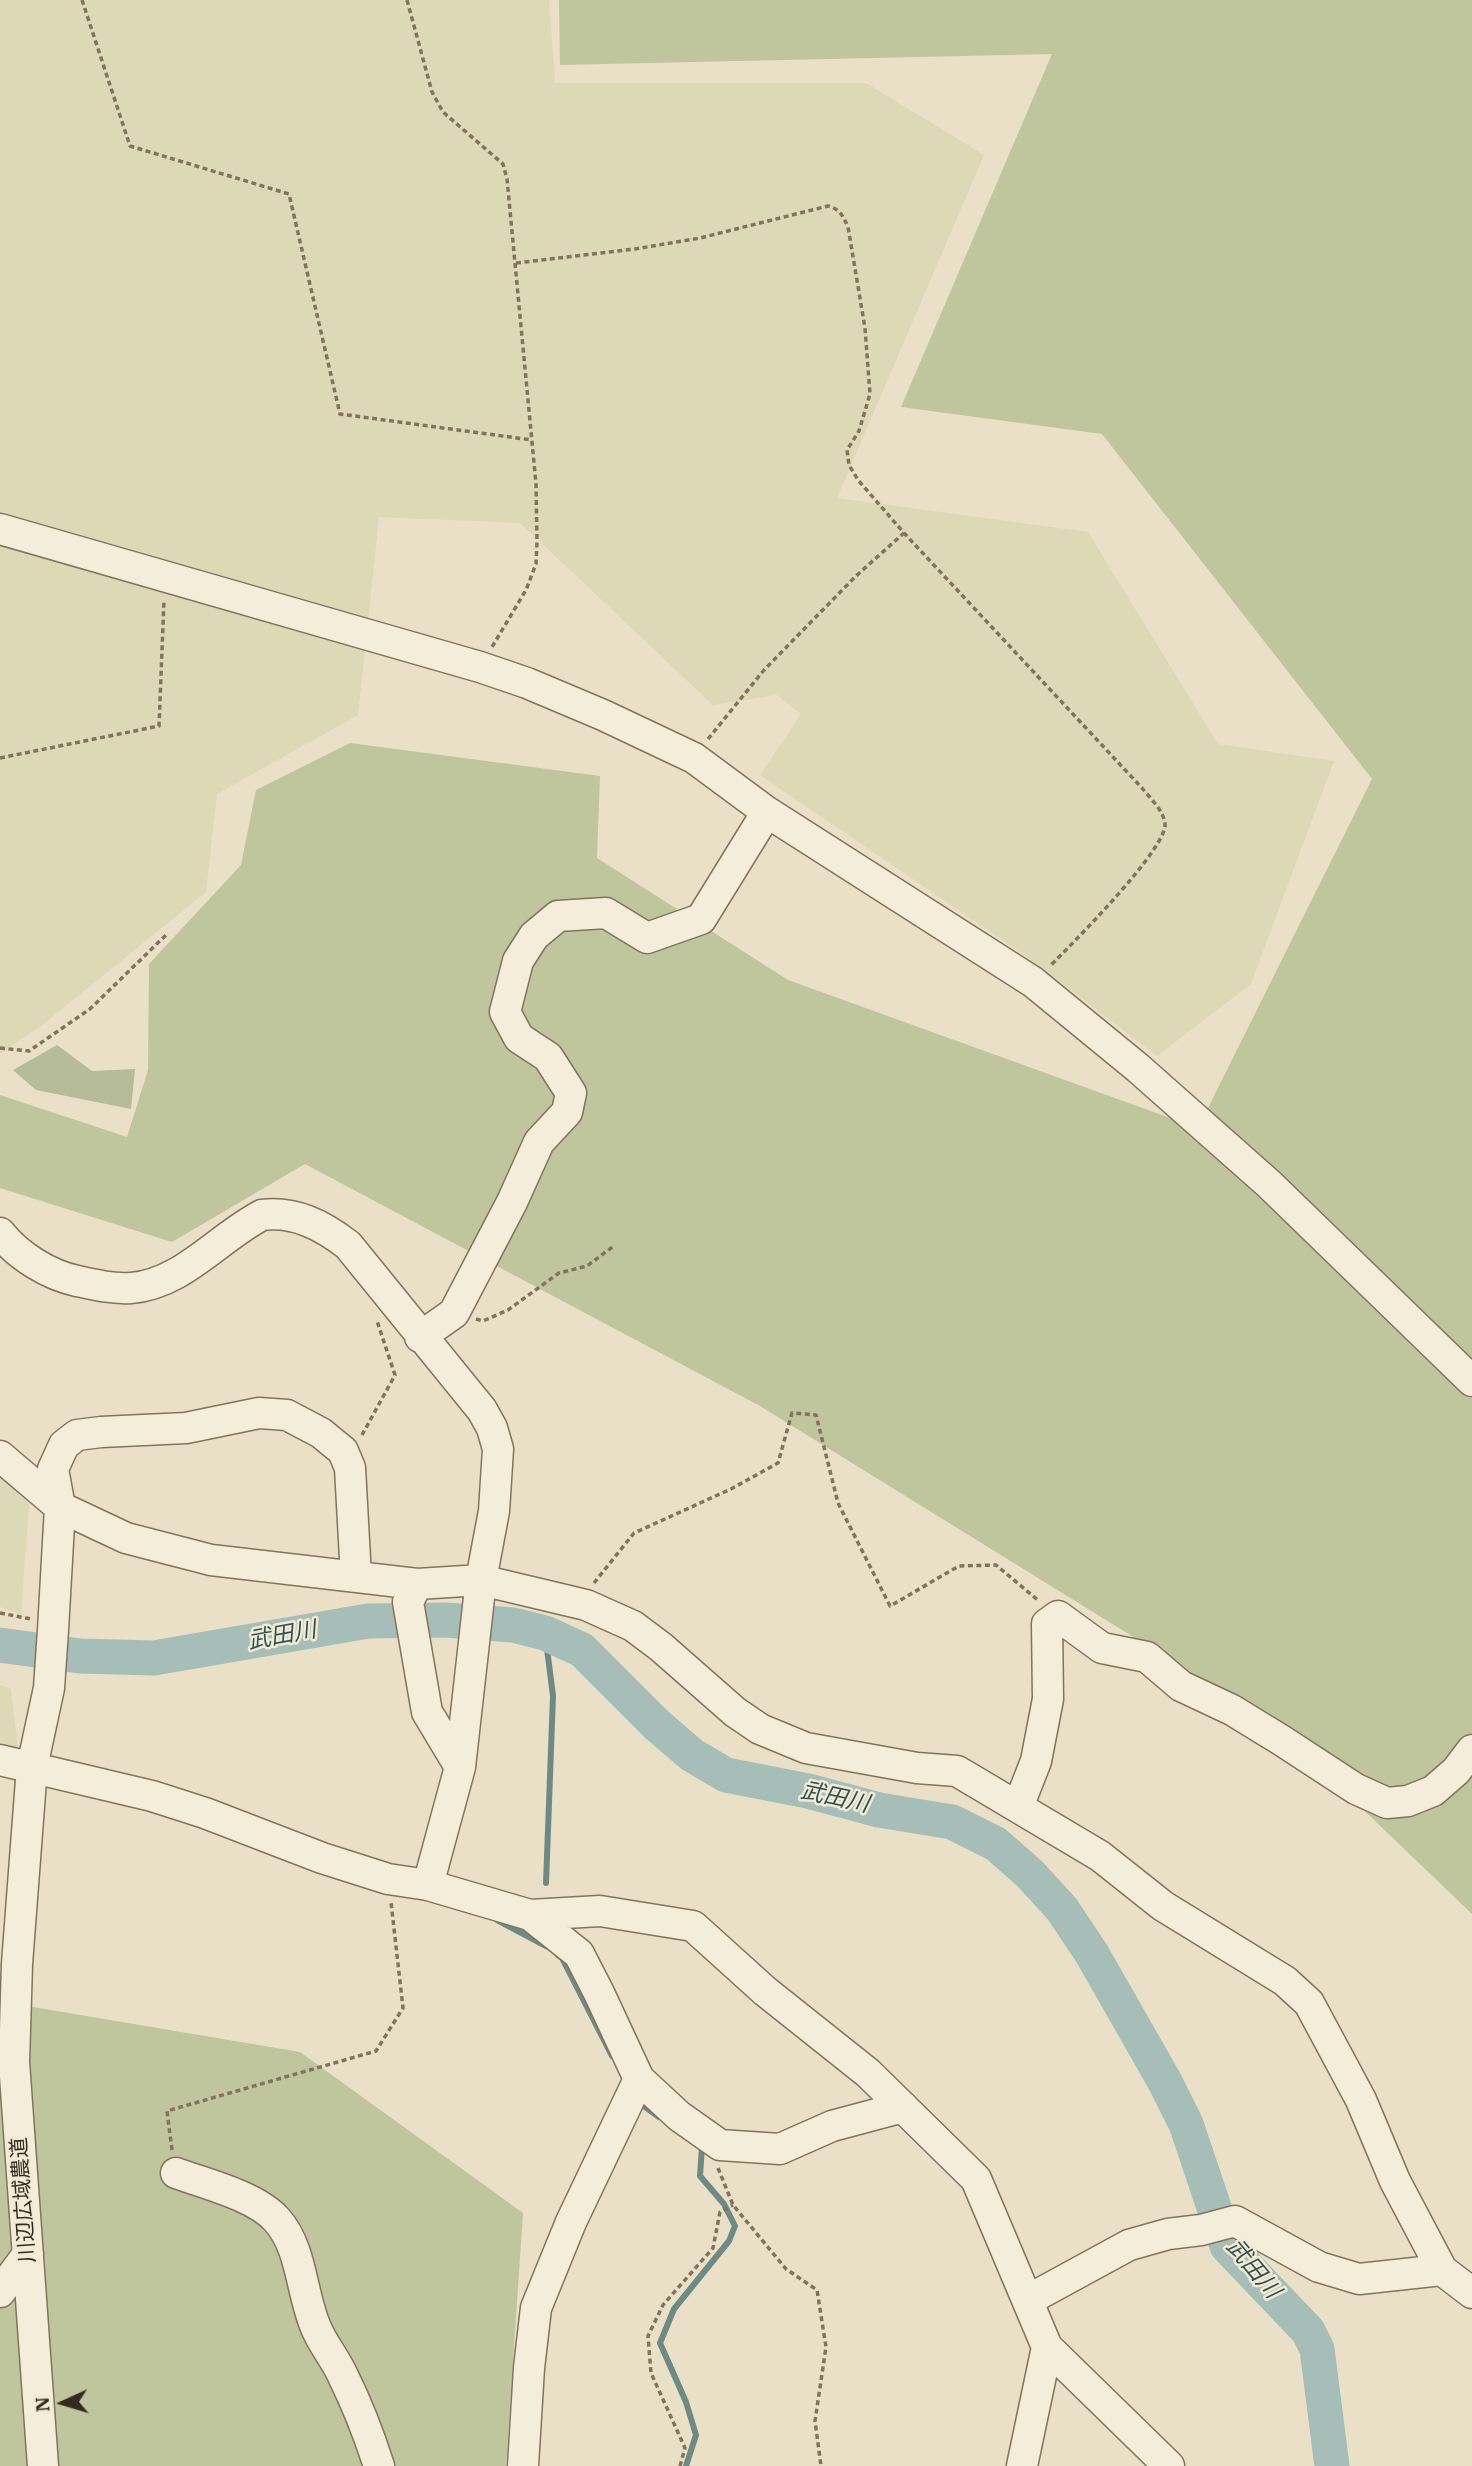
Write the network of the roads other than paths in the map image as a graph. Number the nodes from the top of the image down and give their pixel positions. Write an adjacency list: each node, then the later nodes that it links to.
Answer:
1 (0, 529): 2 (street)
2 (767, 812): 4 (street); 5 (street)
3 (0, 1233): 4 (street)
4 (420, 1337): 9 (street)
5 (1472, 1381)
6 (0, 1456): 7 (street)
7 (60, 1507): 8 (street); 8 (street, 川辺広域農道); 13 (street, 川辺広域農道)
8 (356, 1577): 10 (street)
9 (480, 1589): 10 (street); 14 (street); 15 (street)
10 (413, 1593): 14 (street)
11 (1472, 1750): 15 (street)
12 (0, 1760): 13 (street)
13 (32, 1766): 16 (street); 21 (street, 川辺広域農道)
14 (460, 1767): 16 (street)
15 (1018, 1807): 22 (street)
16 (428, 1885): 17 (street)
17 (530, 1915): 18 (street); 19 (street)
18 (639, 2080): 19 (street); 29 (street)
19 (903, 2108): 25 (street)
20 (176, 2173): 28 (street)
21 (28, 2254): 23 (street); 27 (street, 川辺広域農道)
22 (1442, 2270): 24 (street); 25 (street)
23 (0, 2292)
24 (1472, 2293)
25 (1028, 2300): 26 (street)
26 (1047, 2347): 30 (street); 31 (street)
27 (43, 2466)
28 (379, 2466)
29 (523, 2466)
30 (1022, 2466)
31 (1169, 2466)

